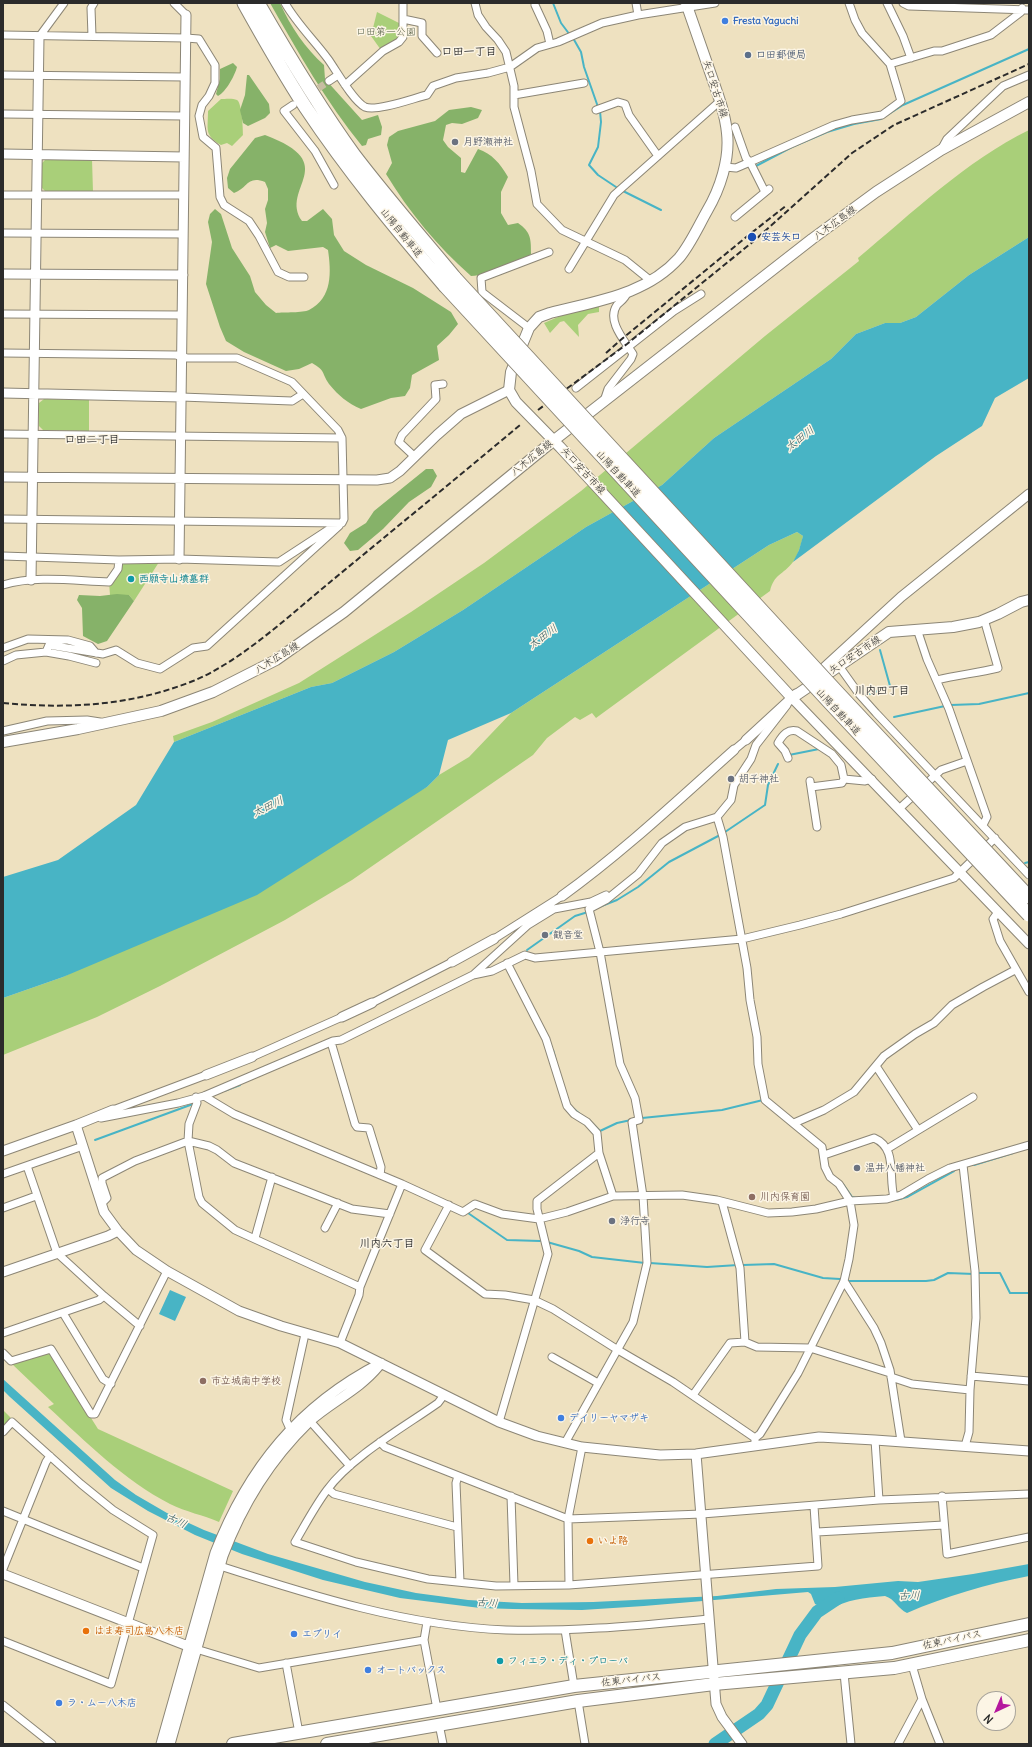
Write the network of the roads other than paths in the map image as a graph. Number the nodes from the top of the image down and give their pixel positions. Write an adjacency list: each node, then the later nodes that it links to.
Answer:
1 (64, 3): 22 (street)
2 (94, 3): 21 (street)
3 (174, 3): 17 (street)
4 (244, 3): 144 (highway, 山陽自動車道, bridge)
5 (258, 3): 142 (highway, 山陽自動車道, bridge)
6 (286, 3): 31 (street)
7 (403, 3): 19 (street)
8 (474, 3): 28 (street)
9 (636, 3): 18 (street)
10 (715, 3): 15 (street)
11 (849, 3): 27 (street)
12 (887, 3): 26 (street)
13 (902, 3): 16 (street)
14 (535, 5): 24 (street)
15 (687, 5): 18 (street); 38 (main road, 矢口安古市線)
16 (1027, 11): 26 (street)
17 (186, 15): 23 (street)
18 (638, 15): 24 (street)
19 (402, 19): 25 (street); 36 (street)
20 (3, 35): 22 (street)
21 (92, 36): 22 (street); 23 (street)
22 (38, 37): 30 (street)
23 (186, 38): 33 (street); 67 (street)
24 (550, 44): 28 (street)
25 (437, 53)
26 (911, 58): 27 (street)
27 (890, 64): 51 (street)
28 (510, 67): 36 (street); 37 (street)
29 (3, 75): 30 (street)
30 (38, 75): 33 (street); 43 (street)
31 (338, 75): 34 (street); 36 (street)
32 (1029, 75): 46 (street)
33 (185, 77): 44 (street)
34 (329, 81)
35 (584, 83): 37 (street)
36 (345, 85)
37 (514, 95): 61 (street)
38 (720, 101): 49 (street); 52 (main road, 矢口安古市線)
39 (1029, 102): 46 (main road, 八木広島線)
40 (293, 105): 53 (street)
41 (596, 110): 49 (street)
42 (3, 114): 43 (street)
43 (38, 114): 44 (street); 48 (street)
44 (184, 116): 50 (street)
45 (734, 127): 51 (street)
46 (941, 150): 86 (main road, 八木広島線)
47 (3, 154): 48 (street)
48 (37, 155): 50 (street); 55 (street)
49 (658, 156): 61 (street)
50 (184, 157): 56 (street)
51 (750, 162): 52 (street); 57 (street)
52 (725, 168): 68 (main road, 矢口安古市線)
53 (334, 185)
54 (3, 195): 55 (street)
55 (36, 195): 56 (street); 59 (street)
56 (183, 195): 60 (street)
57 (735, 217)
58 (3, 233): 59 (street)
59 (36, 234): 60 (street); 65 (street)
60 (183, 234): 66 (street)
61 (587, 242): 63 (street); 68 (street)
62 (548, 252): 74 (street)
63 (569, 269)
64 (3, 274): 65 (street)
65 (35, 274): 66 (street); 72 (street)
66 (183, 275): 73 (street)
67 (304, 277)
68 (651, 281): 69 (main road, 矢口安古市線)
69 (627, 294): 74 (main road, 矢口安古市線); 75 (street)
70 (701, 294): 75 (street)
71 (3, 314): 72 (street)
72 (35, 314): 73 (street); 77 (street)
73 (182, 315): 78 (street)
74 (529, 328): 81 (main road, 矢口安古市線)
75 (628, 347): 80 (street); 86 (street)
76 (3, 353): 77 (street)
77 (34, 353): 78 (street); 83 (street)
78 (182, 357): 84 (street); 85 (street)
79 (443, 384): 92 (street)
80 (576, 388)
81 (509, 390): 91 (main road, 矢口安古市線); 92 (street)
82 (3, 393): 83 (street)
83 (34, 394): 85 (street); 88 (street)
84 (303, 394): 85 (street); 90 (street)
85 (181, 397): 89 (street)
86 (604, 401): 91 (main road, 八木広島線)
87 (3, 434): 88 (street)
88 (33, 434): 89 (street); 94 (street)
89 (180, 436): 90 (street); 95 (street)
90 (342, 438): 96 (street)
91 (557, 444): 120 (main road, 矢口安古市線); 121 (main road, 八木広島線)
92 (415, 457): 96 (street)
93 (3, 477): 94 (street)
94 (33, 477): 95 (street); 99 (street)
95 (180, 479): 96 (street); 100 (street)
96 (344, 480): 102 (street)
97 (1029, 494): 120 (street)
98 (3, 519): 99 (street)
99 (32, 519): 100 (street); 105 (street)
100 (180, 522): 101 (street); 106 (street)
101 (312, 523): 102 (street); 103 (street)
102 (342, 523): 103 (street); 115 (street)
103 (315, 538): 106 (street)
104 (3, 556): 105 (street)
105 (32, 557): 107 (street); 108 (street)
106 (179, 559): 107 (street)
107 (119, 560): 108 (street)
108 (32, 580): 109 (street)
109 (3, 585)
110 (1029, 600): 111 (main road, 矢口安古市線)
111 (984, 619): 112 (main road, 矢口安古市線); 119 (street)
112 (917, 629): 118 (main road, 矢口安古市線); 119 (street)
113 (3, 648): 115 (street)
114 (46, 652): 115 (street); 116 (street); 117 (street)
115 (96, 653)
116 (3, 660)
117 (96, 663)
118 (839, 666): 120 (main road, 矢口安古市線); 128 (street)
119 (937, 680): 127 (street)
120 (790, 695): 123 (street); 130 (street); 132 (street)
121 (106, 723): 122 (street); 124 (main road, 八木広島線)
122 (3, 731)
123 (746, 740): 125 (street)
124 (3, 742)
125 (734, 750): 141 (street)
126 (788, 758): 129 (street)
127 (967, 761): 128 (street); 134 (street)
128 (934, 774): 131 (street); 134 (street)
129 (844, 779): 130 (street); 133 (street)
130 (872, 779): 131 (street)
131 (900, 808): 138 (street)
132 (717, 817): 140 (street); 145 (street)
133 (814, 825)
134 (983, 825): 135 (street)
135 (995, 838): 137 (street); 138 (street)
136 (1029, 865): 137 (street)
137 (1021, 866): 139 (street)
138 (960, 872): 143 (street); 145 (street)
139 (1029, 875)
140 (618, 891): 148 (street); 152 (street)
141 (562, 896): 146 (street)
142 (1029, 897)
143 (998, 912): 147 (street); 151 (street)
144 (1029, 915)
145 (742, 938): 148 (street); 165 (street)
146 (494, 939): 149 (street)
147 (1029, 944)
148 (600, 952): 150 (street); 183 (street)
149 (452, 962): 154 (street)
150 (507, 963): 152 (street); 173 (street)
151 (1015, 970): 153 (street); 158 (street)
152 (472, 975): 156 (street)
153 (1029, 992)
154 (372, 1004): 155 (street)
155 (342, 1018): 157 (street)
156 (331, 1042): 160 (street); 178 (street)
157 (252, 1056): 159 (street)
158 (876, 1066): 165 (street); 167 (street)
159 (206, 1075): 163 (street)
160 (204, 1096): 161 (street); 178 (street)
161 (196, 1097): 164 (street); 168 (street)
162 (973, 1097): 167 (street)
163 (113, 1110): 164 (street)
164 (86, 1121): 166 (street)
165 (794, 1123): 174 (street)
166 (76, 1125): 169 (street); 172 (street)
167 (918, 1130): 171 (street)
168 (188, 1141): 179 (street); 188 (street); 195 (street)
169 (83, 1146): 176 (street); 188 (street)
170 (1029, 1146): 175 (street)
171 (887, 1149): 174 (street); 184 (street)
172 (3, 1150)
173 (599, 1152): 182 (street); 192 (street)
174 (824, 1155): 185 (street)
175 (963, 1165): 184 (street); 215 (street)
176 (27, 1166): 177 (street); 181 (street)
177 (3, 1174)
178 (380, 1175): 180 (street)
179 (272, 1177): 187 (street); 195 (street)
180 (402, 1184): 189 (street); 191 (street)
181 (36, 1196): 190 (street); 196 (street)
182 (613, 1196): 183 (street); 192 (street)
183 (643, 1196): 186 (street); 210 (street)
184 (894, 1197): 185 (street)
185 (850, 1201): 186 (street); 199 (street)
186 (722, 1202): 207 (street)
187 (338, 1203): 191 (street); 193 (street)
188 (101, 1204): 194 (street)
189 (449, 1205): 192 (street); 202 (street)
190 (3, 1208)
191 (390, 1214): 200 (street)
192 (539, 1219): 202 (street)
193 (325, 1228)
194 (118, 1231): 196 (street); 197 (street)
195 (255, 1238): 200 (street)
196 (57, 1253): 198 (street); 201 (street)
197 (167, 1271): 204 (street); 206 (street)
198 (3, 1272)
199 (844, 1281): 209 (street); 214 (street)
200 (360, 1287): 208 (street)
201 (104, 1296): 203 (street); 204 (street)
202 (534, 1300): 210 (street); 223 (street)
203 (63, 1313): 205 (street); 218 (street)
204 (140, 1326): 218 (street)
205 (3, 1333)
206 (305, 1334): 208 (street); 224 (street)
207 (745, 1342): 209 (street); 221 (street)
208 (340, 1343): 213 (street)
209 (810, 1348): 214 (street); 229 (street)
210 (618, 1350): 217 (street); 221 (street)
211 (3, 1353): 218 (street)
212 (552, 1357): 217 (street)
213 (381, 1363): 220 (street); 222 (street); 224 (street)
214 (891, 1375): 219 (street); 227 (street)
215 (971, 1376): 216 (street); 219 (street)
216 (1029, 1381)
217 (598, 1383): 230 (street)
218 (111, 1384)
219 (970, 1390): 231 (street)
220 (444, 1395): 223 (street); 228 (street)
221 (693, 1395): 229 (street)
222 (310, 1422): 236 (street); 250 (street)
223 (499, 1422): 230 (street)
224 (290, 1430): 250 (street)
225 (3, 1432): 235 (street)
226 (875, 1440): 227 (street); 229 (street); 242 (street)
227 (901, 1441): 231 (street)
228 (380, 1442): 236 (street); 237 (street)
229 (755, 1442): 233 (street)
230 (565, 1443): 232 (street)
231 (965, 1446): 234 (street)
232 (582, 1448): 233 (street); 246 (street)
233 (696, 1454): 245 (street)
234 (1028, 1454)
235 (50, 1456): 247 (street); 255 (street)
236 (350, 1466): 238 (street)
237 (458, 1476): 240 (street); 249 (street)
238 (328, 1489): 249 (street); 259 (street)
239 (1029, 1494): 241 (street)
240 (510, 1496): 246 (street); 260 (street)
241 (942, 1496): 242 (street); 248 (street)
242 (879, 1500): 243 (street)
243 (814, 1506): 245 (street); 251 (street)
244 (3, 1511): 247 (street)
245 (702, 1514): 246 (street); 258 (street)
246 (568, 1518): 261 (street)
247 (22, 1519): 255 (street); 256 (street)
248 (944, 1525): 251 (street); 252 (street)
249 (457, 1527): 259 (street)
250 (228, 1531): 253 (street)
251 (817, 1532): 258 (street)
252 (1029, 1537)
253 (219, 1554): 254 (street); 270 (street)
254 (220, 1566): 263 (street); 270 (street)
255 (143, 1568): 264 (street)
256 (3, 1569)
257 (3, 1574): 264 (street)
258 (705, 1575): 261 (street); 262 (street)
259 (460, 1582): 260 (street)
260 (514, 1585): 261 (street)
261 (569, 1585)
262 (709, 1615): 266 (street); 273 (street)
263 (427, 1622): 266 (street); 267 (street)
264 (128, 1624): 269 (street); 270 (street)
265 (1029, 1624): 273 (highway, 佐東バイパス)
266 (565, 1630): 276 (street)
267 (424, 1640): 271 (street); 280 (street)
268 (1029, 1640): 272 (highway, 佐東バイパス)
269 (3, 1641)
270 (192, 1648): 271 (street); 284 (street); 285 (street)
271 (286, 1663): 282 (street)
272 (912, 1665): 274 (highway, 佐東バイパス); 277 (street)
273 (713, 1670): 275 (street); 276 (highway, 佐東バイパス)
274 (844, 1673): 275 (highway, 佐東バイパス); 291 (street)
275 (714, 1684): 278 (highway, 佐東バイパス); 290 (street)
276 (574, 1686): 280 (highway, 佐東バイパス)
277 (922, 1699): 292 (street); 293 (street)
278 (578, 1701): 281 (highway, 佐東バイパス); 289 (street)
279 (3, 1705): 283 (street)
280 (437, 1709): 282 (highway, 佐東バイパス)
281 (439, 1724): 287 (highway, 佐東バイパス); 288 (street)
282 (299, 1733): 286 (highway, 佐東バイパス)
283 (52, 1744)
284 (161, 1744)
285 (170, 1744)
286 (233, 1744)
287 (327, 1744)
288 (443, 1744)
289 (585, 1744)
290 (742, 1744)
291 (851, 1744)
292 (898, 1744)
293 (940, 1744)

